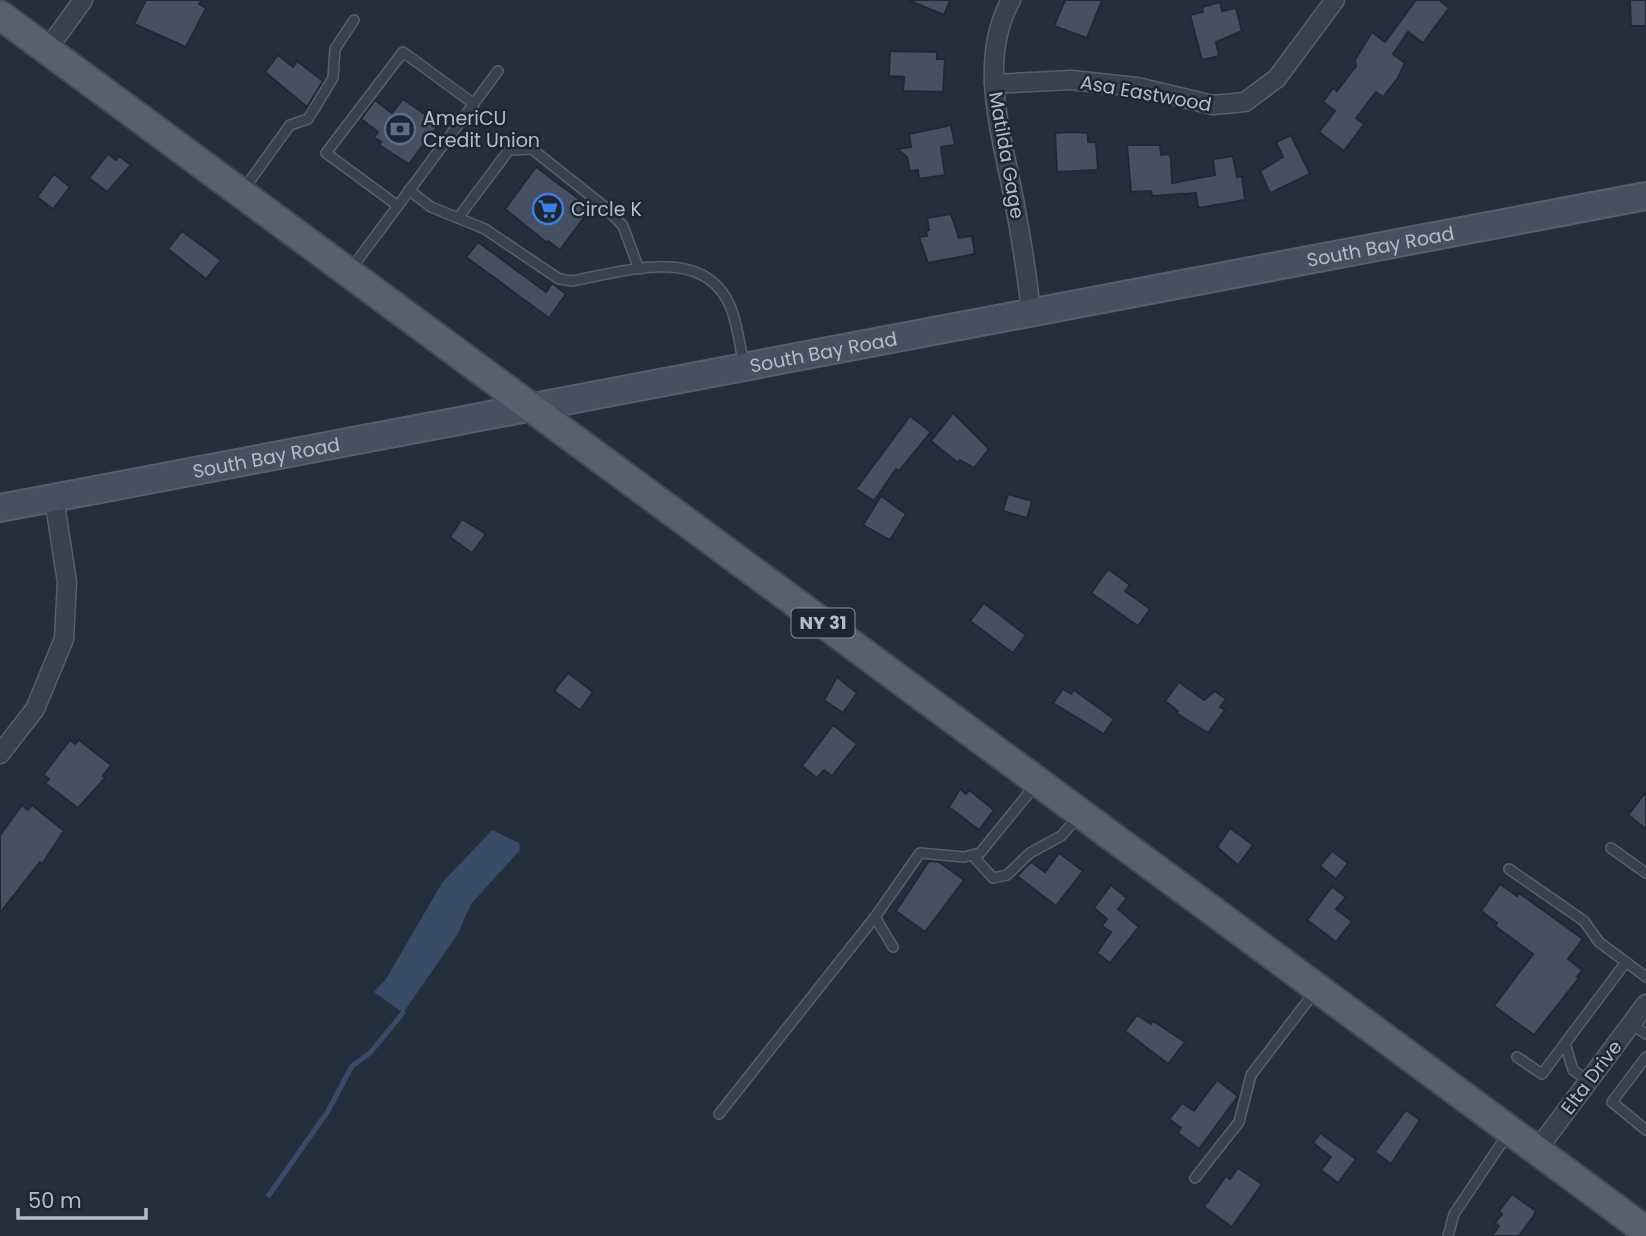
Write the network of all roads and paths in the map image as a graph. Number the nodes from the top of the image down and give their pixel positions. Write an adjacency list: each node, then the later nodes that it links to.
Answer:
1 (83, 0): 6 (street)
2 (1011, 0): 8 (street, Matilda Gage)
3 (1335, 0): 8 (street, Asa Eastwood)
4 (0, 15): 6 (main road, NY 31)
5 (354, 19): 11 (lane)
6 (47, 50): 11 (main road, NY 31)
7 (498, 71): 9 (lane)
8 (994, 84): 17 (street, Matilda Gage)
9 (474, 104): 10 (lane); 13 (lane)
10 (410, 190): 13 (lane); 14 (lane)
11 (242, 194): 16 (main road, NY 31)
12 (1646, 196): 17 (street, South Bay Road)
13 (398, 206): 16 (lane)
14 (458, 218): 15 (lane); 15 (lane)
15 (639, 269): 18 (lane)
16 (348, 273): 19 (main road, NY 31)
17 (1031, 312): 18 (street, South Bay Road)
18 (744, 367): 19 (street, South Bay Road)
19 (531, 408): 20 (street, South Bay Road); 23 (main road, NY 31)
20 (54, 498): 21 (street, South Bay Road); 22 (street)
21 (0, 508)
22 (0, 754)
23 (1038, 782): 24 (main road, NY 31); 26 (lane)
24 (1081, 814): 26 (lane); 33 (main road, NY 31)
25 (1611, 848): 28 (lane)
26 (972, 855): 29 (lane)
27 (1509, 869): 31 (lane)
28 (1646, 873)
29 (875, 917): 30 (lane); 40 (lane)
30 (893, 947)
31 (1626, 962): 32 (lane); 36 (lane)
32 (1646, 977)
33 (1317, 988): 42 (main road, NY 31); 44 (lane)
34 (1646, 1004): 35 (street, Elta Drive)
35 (1639, 1029): 39 (street, Elta Drive)
36 (1565, 1043): 37 (lane); 39 (lane)
37 (1517, 1057)
38 (1646, 1057): 41 (lane)
39 (1588, 1081): 43 (street, Elta Drive)
40 (719, 1114)
41 (1646, 1130)
42 (1510, 1131): 43 (main road, NY 31); 46 (lane)
43 (1537, 1150): 45 (main road, NY 31)
44 (1195, 1178)
45 (1646, 1231)
46 (1448, 1236)

